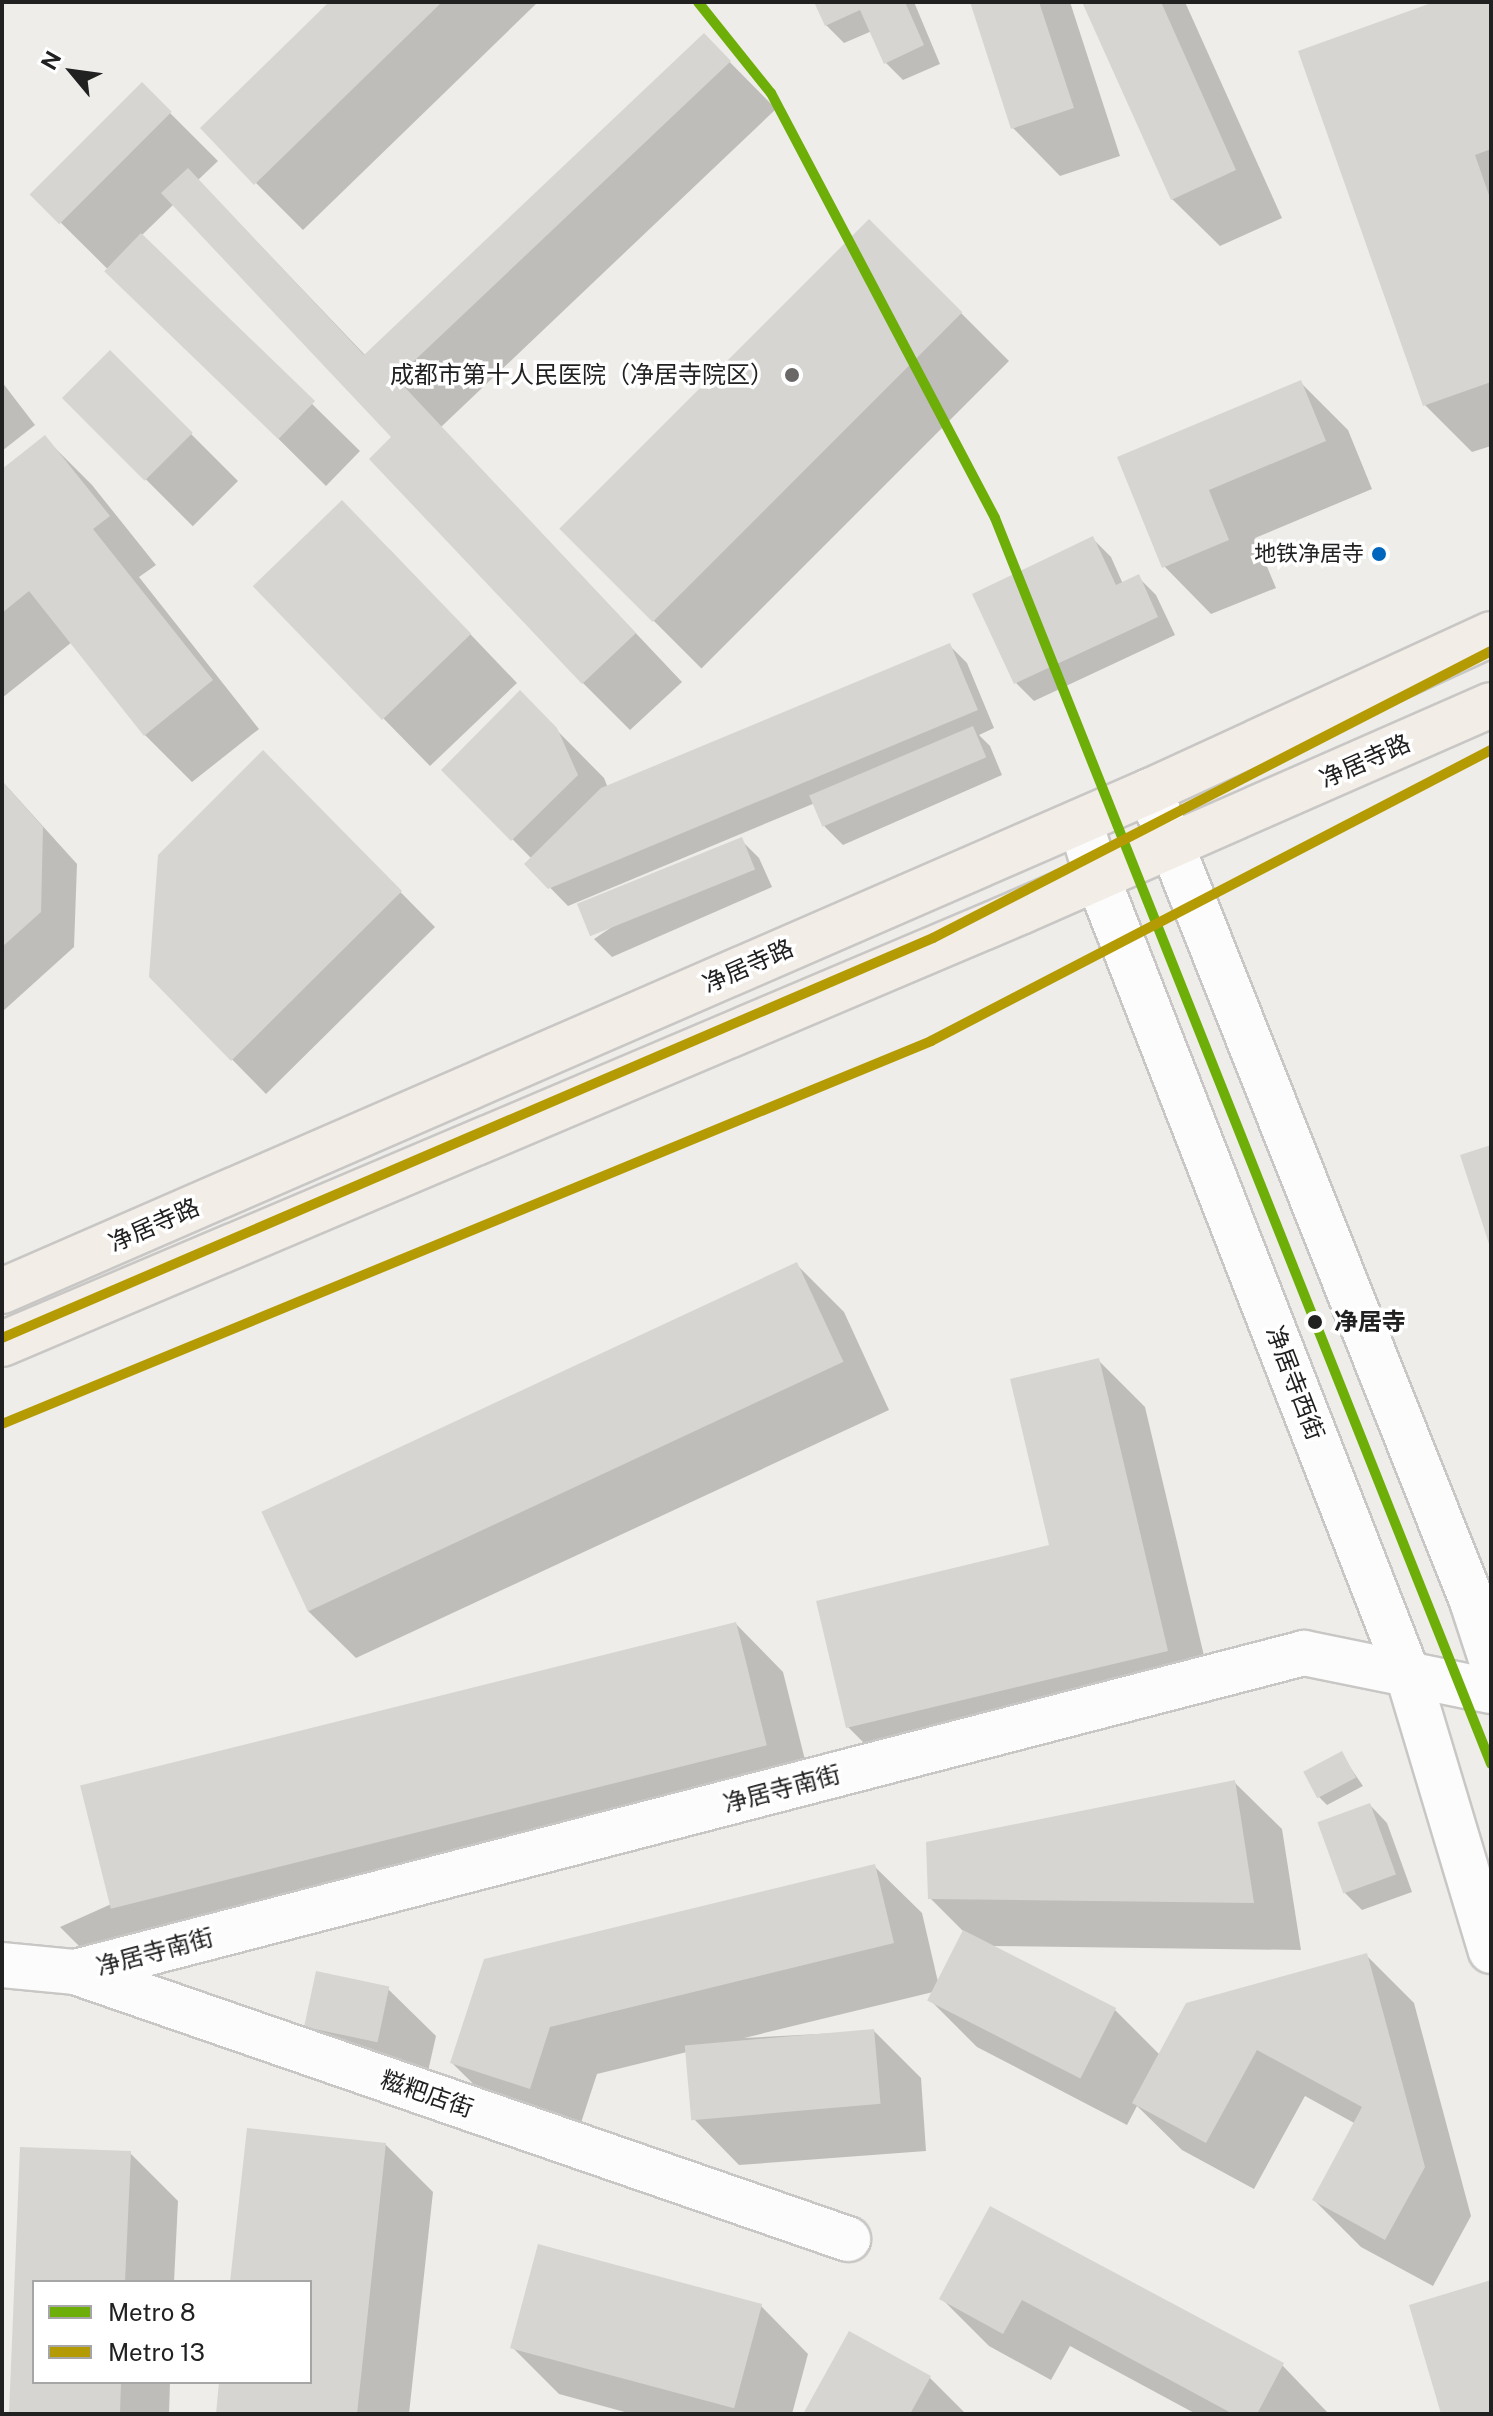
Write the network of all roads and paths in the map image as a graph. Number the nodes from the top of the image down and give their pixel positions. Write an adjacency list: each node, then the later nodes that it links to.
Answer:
1 (1491, 634): 3 (main road, 净居寺路)
2 (1491, 705): 5 (main road, 净居寺路)
3 (1150, 791): 4 (main road, 净居寺路); 5 (street)
4 (1080, 822): 6 (street, 净居寺西街); 7 (main road, 净居寺路)
5 (1170, 847): 6 (main road, 净居寺路); 10 (street)
6 (1098, 879): 8 (main road, 净居寺路); 11 (street, 净居寺西街)
7 (2, 1291)
8 (2, 1344): 9 (street)
9 (2, 1351)
10 (1491, 1659)
11 (1408, 1675): 12 (street, 净居寺南街); 13 (street, 净居寺西街); 15 (street, 净居寺南街)
12 (1491, 1691)
13 (1491, 1951)
14 (2, 1965): 15 (street, 糍粑店街)
15 (75, 1972): 16 (street, 糍粑店街)
16 (848, 2239)

